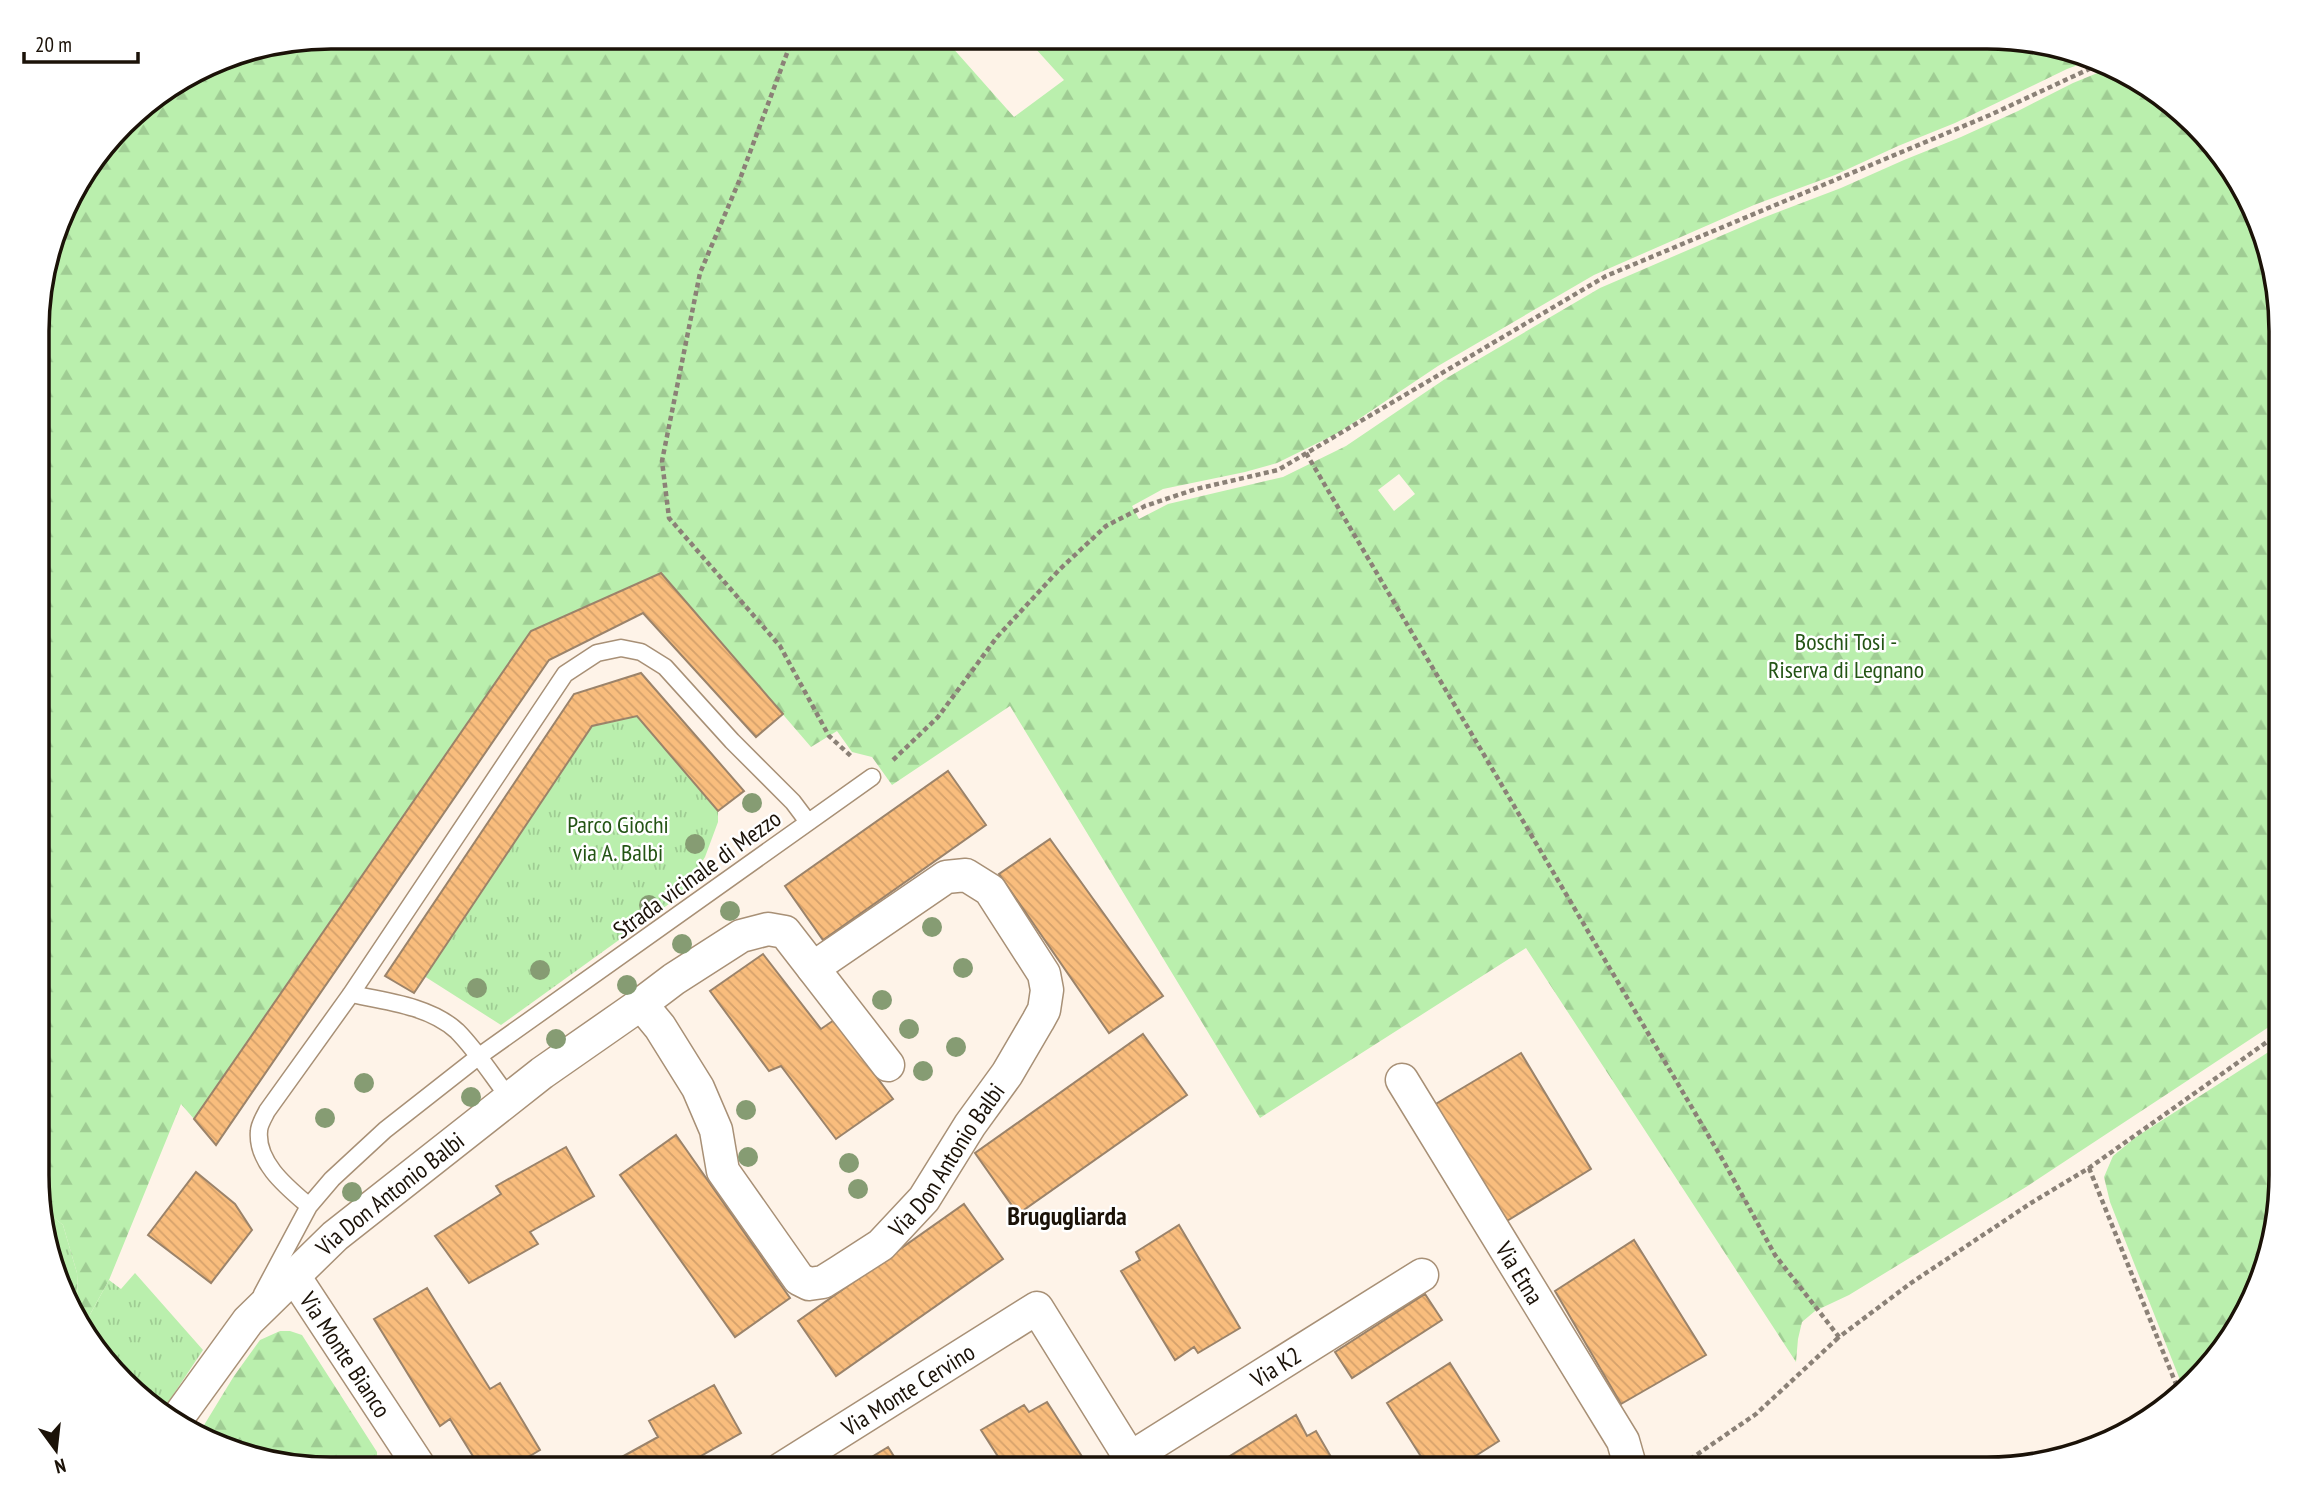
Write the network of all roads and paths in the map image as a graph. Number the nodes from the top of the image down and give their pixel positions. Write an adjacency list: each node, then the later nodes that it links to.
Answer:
1 (789, 49): 4 (path)
2 (2089, 68): 3 (path)
3 (1306, 453): 4 (path); 20 (path)
4 (872, 777): 5 (lane, Strada vicinale di Mezzo)
5 (808, 822): 7 (lane); 10 (lane, Strada vicinale di Mezzo)
6 (813, 968): 8 (street, Via Don Antonio Balbi); 8 (street, Via Don Antonio Balbi); 11 (street, Via Don Antonio Balbi)
7 (351, 994): 10 (lane); 15 (lane)
8 (641, 1004): 13 (street, Via Don Antonio Balbi)
9 (2269, 1040): 14 (path)
10 (478, 1057): 13 (lane); 15 (lane, Strada vicinale di Mezzo)
11 (888, 1065)
12 (1402, 1080): 27 (street, Via Etna)
13 (510, 1099): 17 (street, Via Don Antonio Balbi)
14 (2089, 1168): 20 (path); 21 (path)
15 (309, 1206): 19 (lane, Strada vicinale di Mezzo)
16 (1422, 1275): 26 (street, Via K2)
17 (294, 1276): 19 (street, Via Don Antonio Balbi); 23 (street, Via Monte Bianco)
18 (1037, 1308): 24 (street, Via Monte Cervino); 25 (street, Via K2)
19 (248, 1321): 22 (street, Via Don Antonio Balbi)
20 (1839, 1337): 28 (path)
21 (2176, 1384)
22 (181, 1414)
23 (413, 1457)
24 (800, 1457)
25 (1129, 1457)
26 (1142, 1457)
27 (1628, 1457)
28 (1694, 1457)

